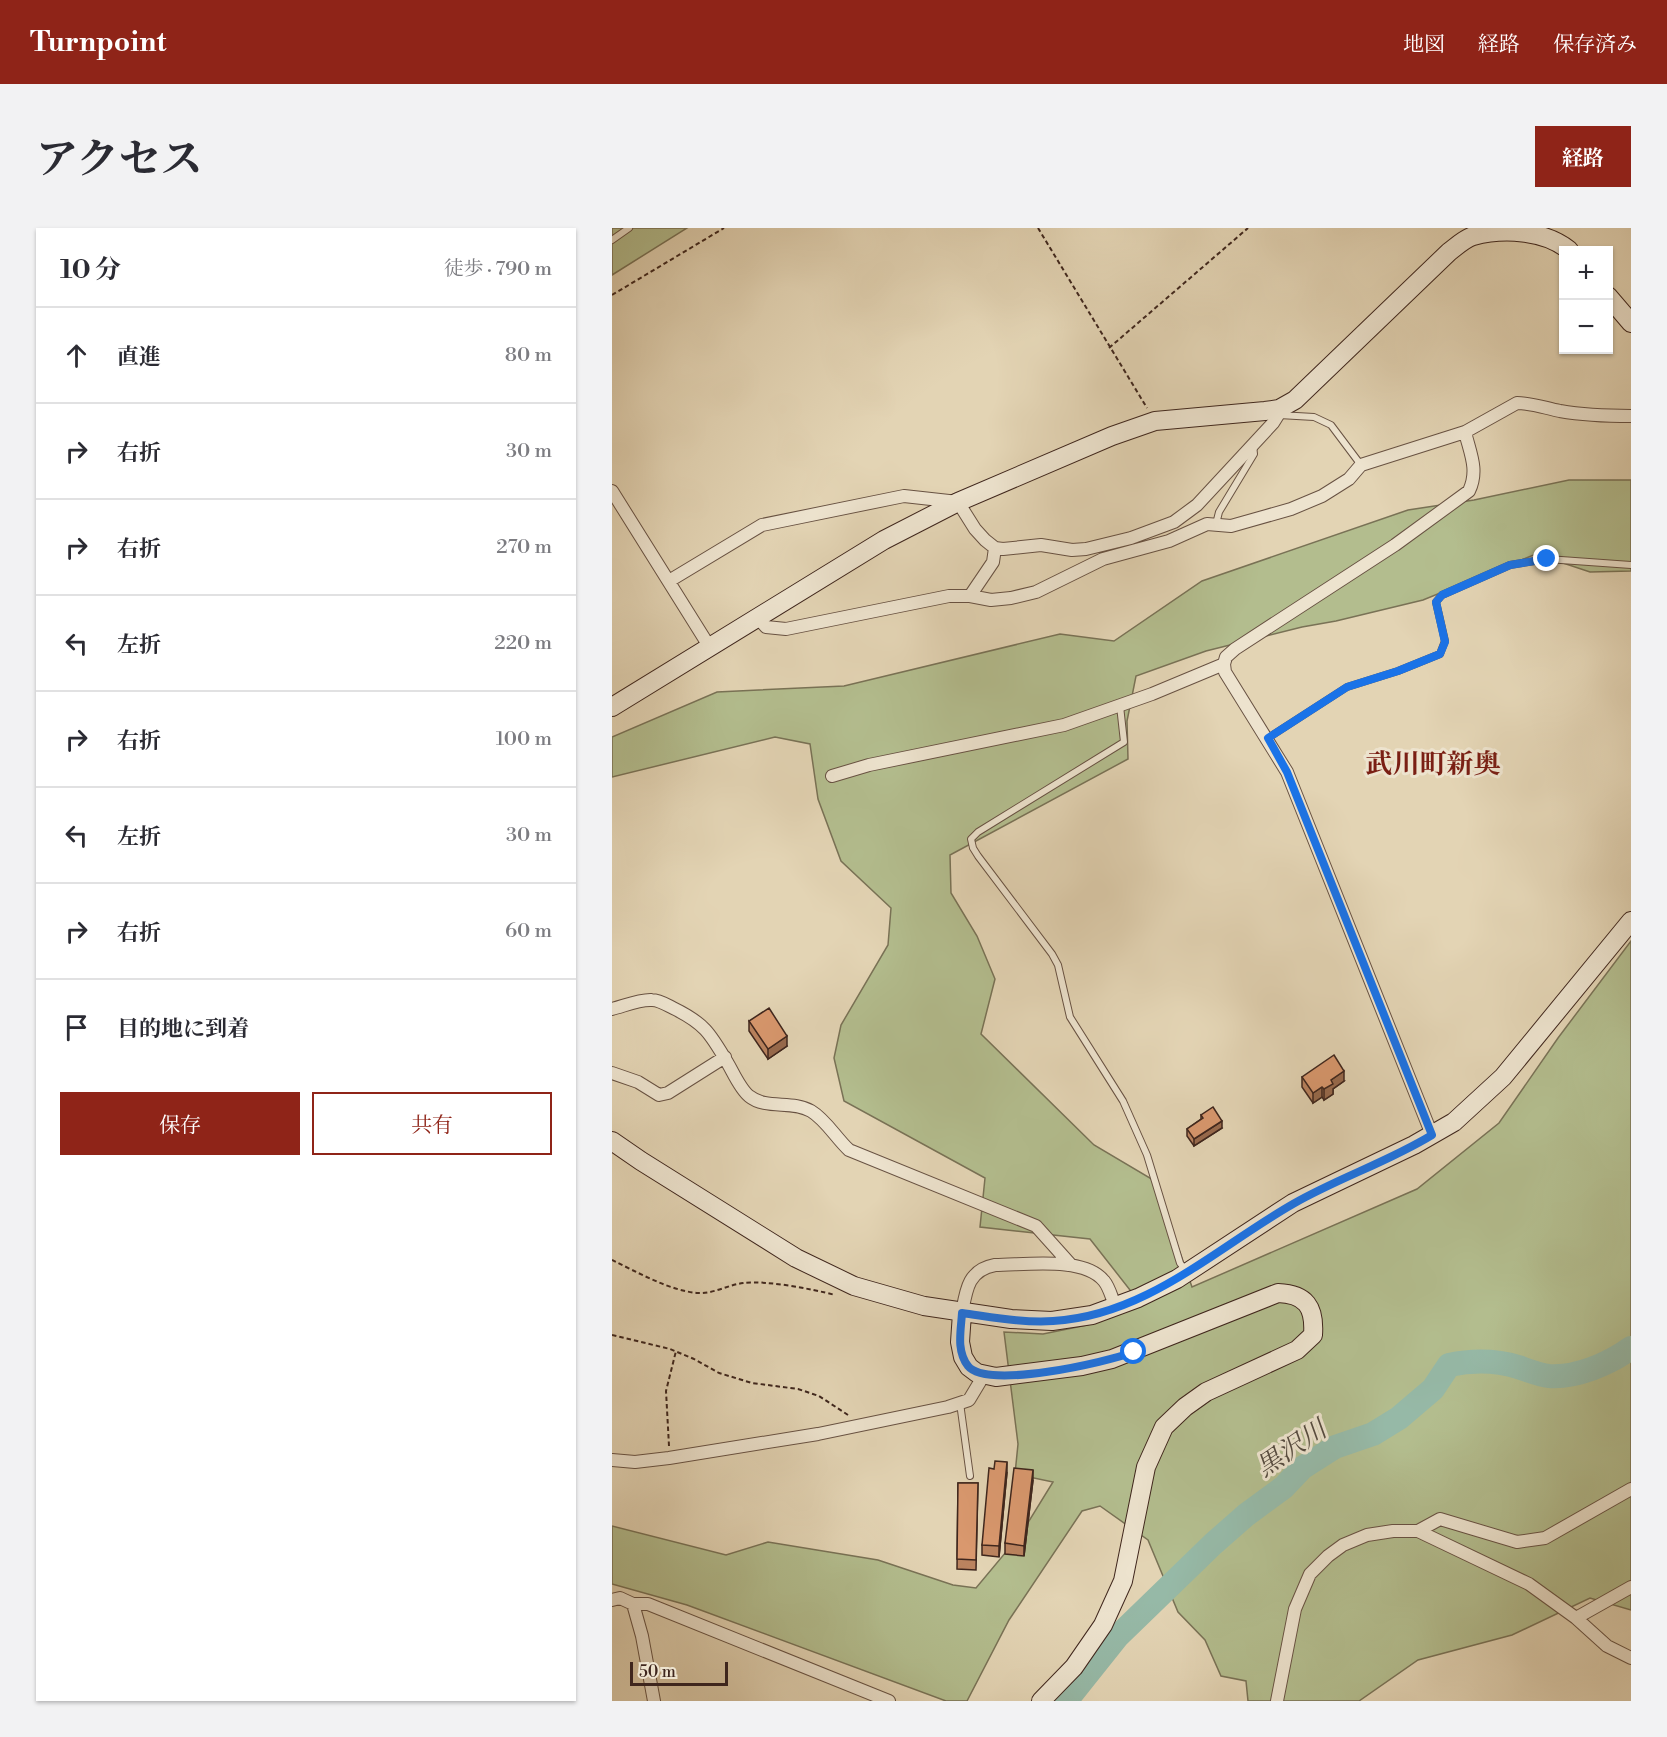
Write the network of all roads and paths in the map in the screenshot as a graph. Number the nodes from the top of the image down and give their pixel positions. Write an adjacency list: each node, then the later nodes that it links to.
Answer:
1 (629, 228): 6 (lane)
2 (724, 228): 8 (path)
3 (1038, 228): 11 (path)
4 (1248, 228): 11 (path)
5 (1474, 232): 7 (street); 12 (street)
6 (612, 240)
7 (1563, 246)
8 (612, 295)
9 (1611, 300): 10 (street)
10 (1631, 323)
11 (1109, 348): 14 (path)
12 (1279, 412): 14 (street); 16 (street); 17 (lane)
13 (1631, 416): 15 (street)
14 (1155, 421): 19 (street)
15 (1465, 432): 17 (street); 27 (street)
16 (1253, 444): 20 (lane); 21 (street)
17 (1361, 465): 20 (street)
18 (612, 491): 23 (street)
19 (958, 502): 21 (street); 23 (street); 25 (street)
20 (1216, 524): 24 (street)
21 (995, 548): 24 (street)
22 (1631, 565): 30 (lane)
23 (669, 581): 26 (street)
24 (970, 596): 25 (street)
25 (757, 617): 26 (street)
26 (709, 646): 28 (street)
27 (1224, 664): 29 (street); 30 (street)
28 (612, 706)
29 (1120, 706): 31 (street); 40 (lane)
30 (1268, 738): 36 (street)
31 (832, 776)
32 (1631, 921): 36 (street)
33 (612, 1009): 34 (street)
34 (724, 1057): 35 (street); 39 (street)
35 (612, 1073)
36 (1432, 1135): 40 (street)
37 (612, 1140): 43 (street)
38 (612, 1260): 41 (path)
39 (1071, 1265): 42 (street); 43 (street)
40 (1187, 1273): 42 (street)
41 (837, 1296)
42 (1116, 1307): 43 (street)
43 (962, 1313): 46 (street)
44 (612, 1335): 45 (path)
45 (676, 1351): 48 (path); 49 (path)
46 (984, 1375): 47 (street); 61 (street)
47 (960, 1403): 48 (street); 51 (lane)
48 (858, 1426): 49 (street)
49 (669, 1458): 50 (street)
50 (612, 1460)
51 (970, 1476)
52 (1631, 1489): 53 (street)
53 (1418, 1531): 57 (street); 62 (street)
54 (1631, 1587): 57 (street)
55 (615, 1595): 56 (street)
56 (633, 1604): 59 (street); 60 (street)
57 (1576, 1618): 58 (street)
58 (1631, 1658)
59 (654, 1701)
60 (889, 1701)
61 (1041, 1701)
62 (1277, 1701)

